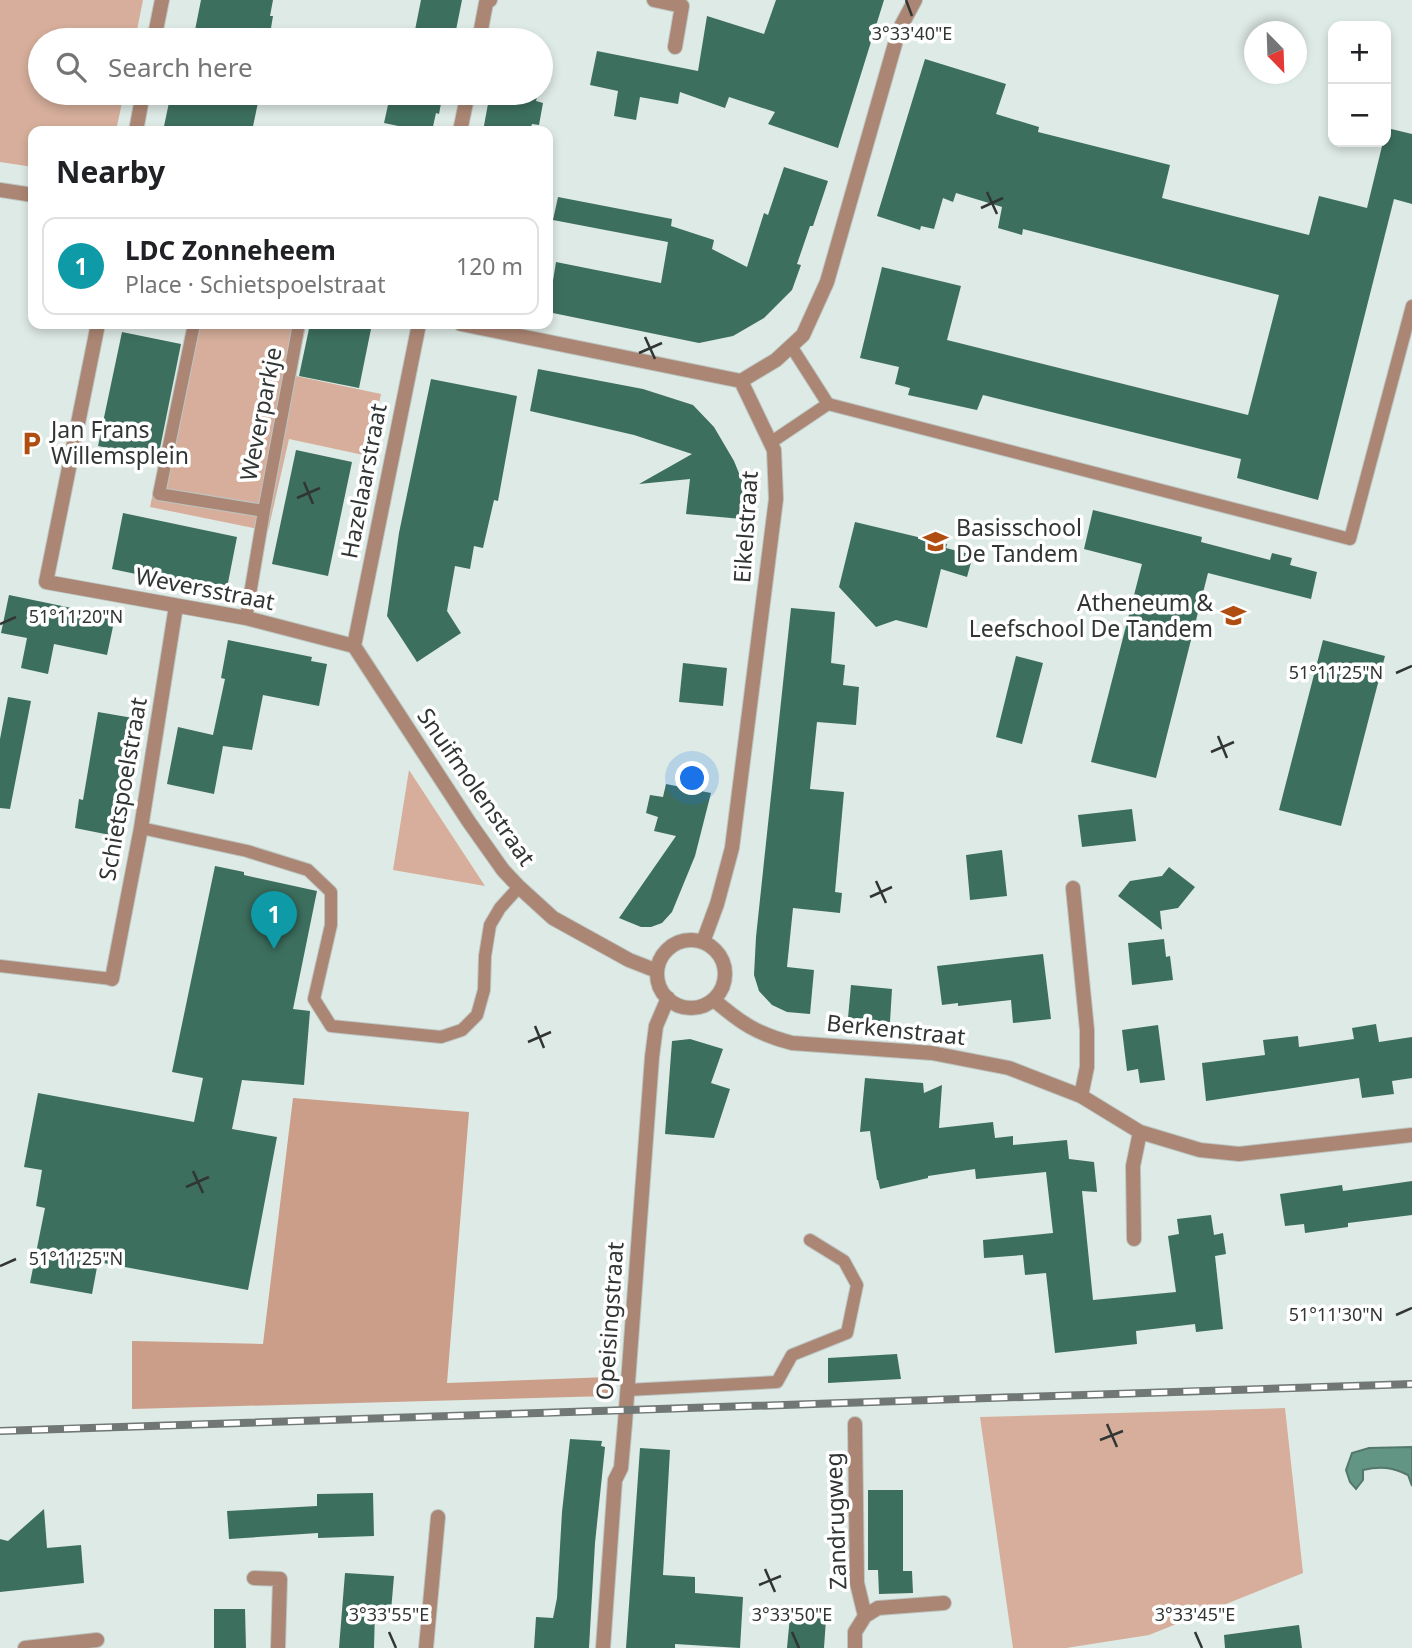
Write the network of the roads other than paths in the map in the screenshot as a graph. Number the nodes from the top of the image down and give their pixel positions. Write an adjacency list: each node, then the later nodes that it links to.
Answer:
1 (162, 0): 5 (street)
2 (490, 0): 6 (street)
3 (654, 0): 7 (street)
4 (915, 0): 20 (street)
5 (156, 28)
6 (481, 28)
7 (675, 47)
8 (141, 105): 10 (street)
9 (465, 105): 11 (street)
10 (137, 126)
11 (461, 126)
12 (0, 190): 13 (street)
13 (28, 194)
14 (1412, 306): 22 (lane)
15 (97, 329): 25 (street, Weversstraat)
16 (193, 329): 24 (lane, Weverparkje)
17 (298, 329): 24 (lane, Weverparkje)
18 (418, 329): 27 (street, Hazelaarstraat)
19 (486, 329): 21 (street)
20 (791, 346): 21 (street); 22 (lane)
21 (741, 381): 23 (street, Eikelstraat)
22 (828, 404): 23 (lane)
23 (770, 443): 31 (street, Eikelstraat)
24 (264, 512): 26 (lane, Weverparkje)
25 (176, 606): 26 (street, Weversstraat); 28 (street, Schietspoelstraat)
26 (246, 618): 27 (street, Weversstraat)
27 (354, 646): 29 (street, Snuifmolenstraat)
28 (141, 828): 29 (lane); 34 (street, Schietspoelstraat)
29 (519, 887): 33 (street, Snuifmolenstraat)
30 (1073, 888): 37 (street)
31 (703, 942): 33 (street); 36 (street)
32 (0, 966): 34 (lane)
33 (657, 971): 35 (street)
34 (112, 979)
35 (668, 998): 36 (street); 42 (street, Opeisingstraat)
36 (714, 1000): 37 (street, Berkenstraat)
37 (1081, 1096): 38 (street, Berkenstraat)
38 (1140, 1132): 39 (street, Berkenstraat); 40 (street)
39 (1412, 1135)
40 (1134, 1239)
41 (810, 1240): 42 (lane)
42 (627, 1391): 52 (street, Opeisingstraat)
43 (855, 1424): 47 (street, Zandrugweg)
44 (438, 1517): 51 (street)
45 (254, 1578): 50 (street)
46 (944, 1603): 47 (street)
47 (865, 1616): 53 (street)
48 (97, 1640): 49 (street)
49 (25, 1648)
50 (278, 1648)
51 (426, 1648)
52 (603, 1648)
53 (855, 1648)

